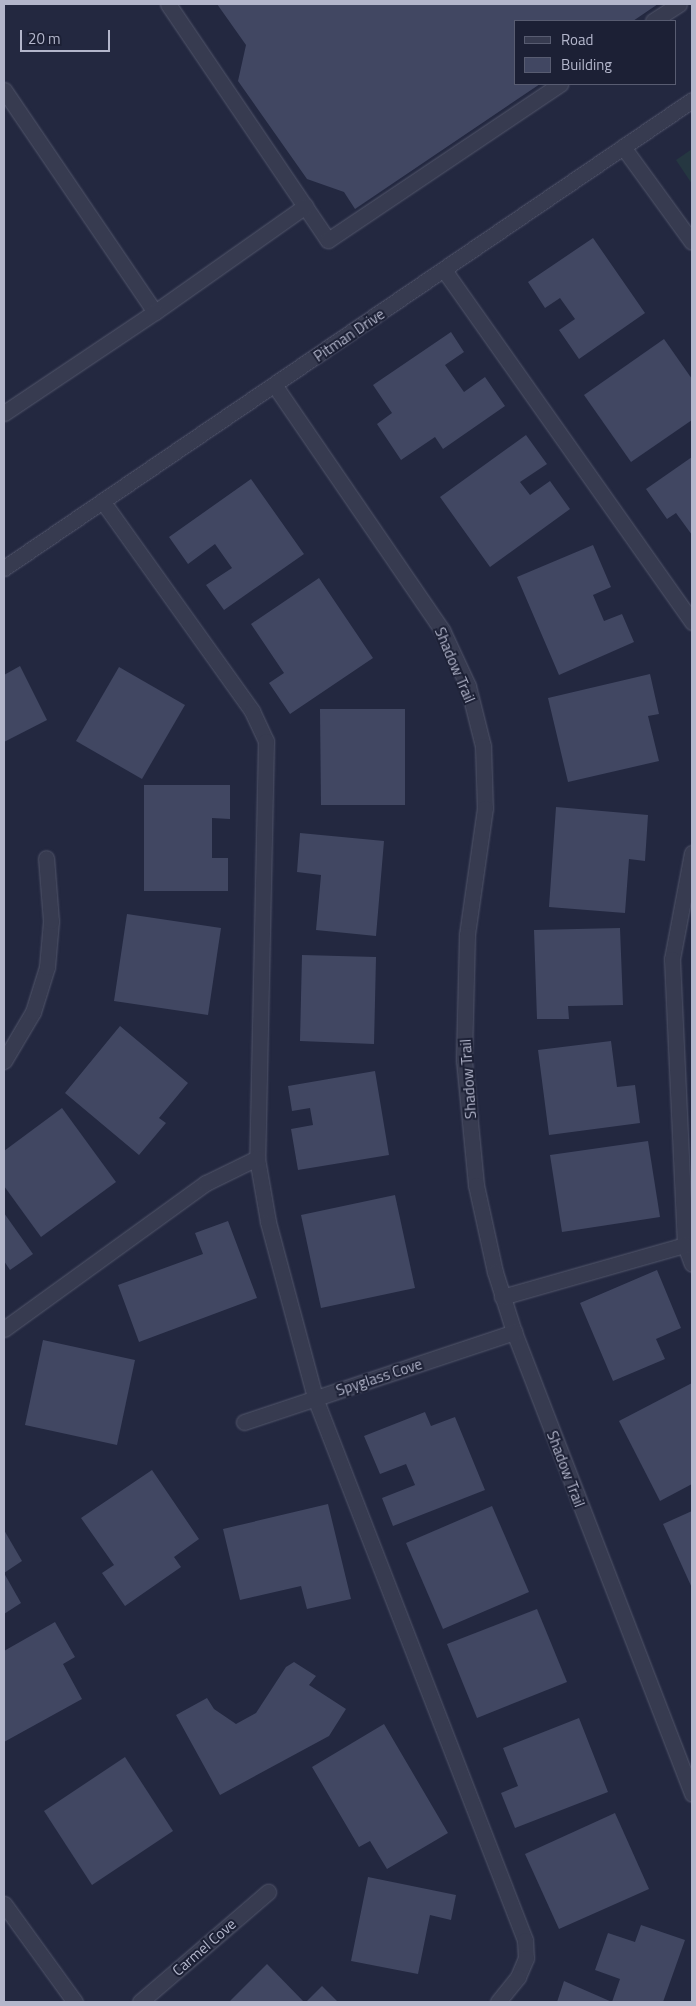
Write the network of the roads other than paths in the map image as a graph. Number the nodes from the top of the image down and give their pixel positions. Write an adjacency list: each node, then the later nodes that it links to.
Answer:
1 (168, 4): 8 (street)
2 (678, 4): 3 (street)
3 (654, 20)
4 (559, 85): 8 (street)
5 (4, 90): 11 (street)
6 (692, 100): 7 (street, Pitman Drive)
7 (623, 147): 9 (street); 10 (street, Pitman Drive)
8 (305, 206): 11 (street)
9 (692, 242)
10 (444, 270): 12 (street, Pitman Drive); 16 (street)
11 (155, 312): 13 (street)
12 (274, 386): 14 (street, Pitman Drive); 23 (street, Shadow Trail)
13 (4, 413)
14 (103, 502): 15 (street, Pitman Drive); 20 (street)
15 (4, 568)
16 (692, 622)
17 (692, 853): 21 (street)
18 (46, 858): 19 (street)
19 (4, 1061)
20 (257, 1158): 24 (street); 26 (street)
21 (685, 1245): 22 (street); 23 (street)
22 (692, 1264)
23 (502, 1297): 25 (street, Shadow Trail)
24 (4, 1329)
25 (514, 1332): 26 (street, Spyglass Cove); 28 (street, Shadow Trail)
26 (315, 1398): 27 (street, Spyglass Cove); 33 (street)
27 (244, 1422)
28 (692, 1794)
29 (268, 1892): 32 (street, Carmel Cove)
30 (4, 1904): 31 (street)
31 (75, 2002)
32 (140, 2002)
33 (498, 2002)

